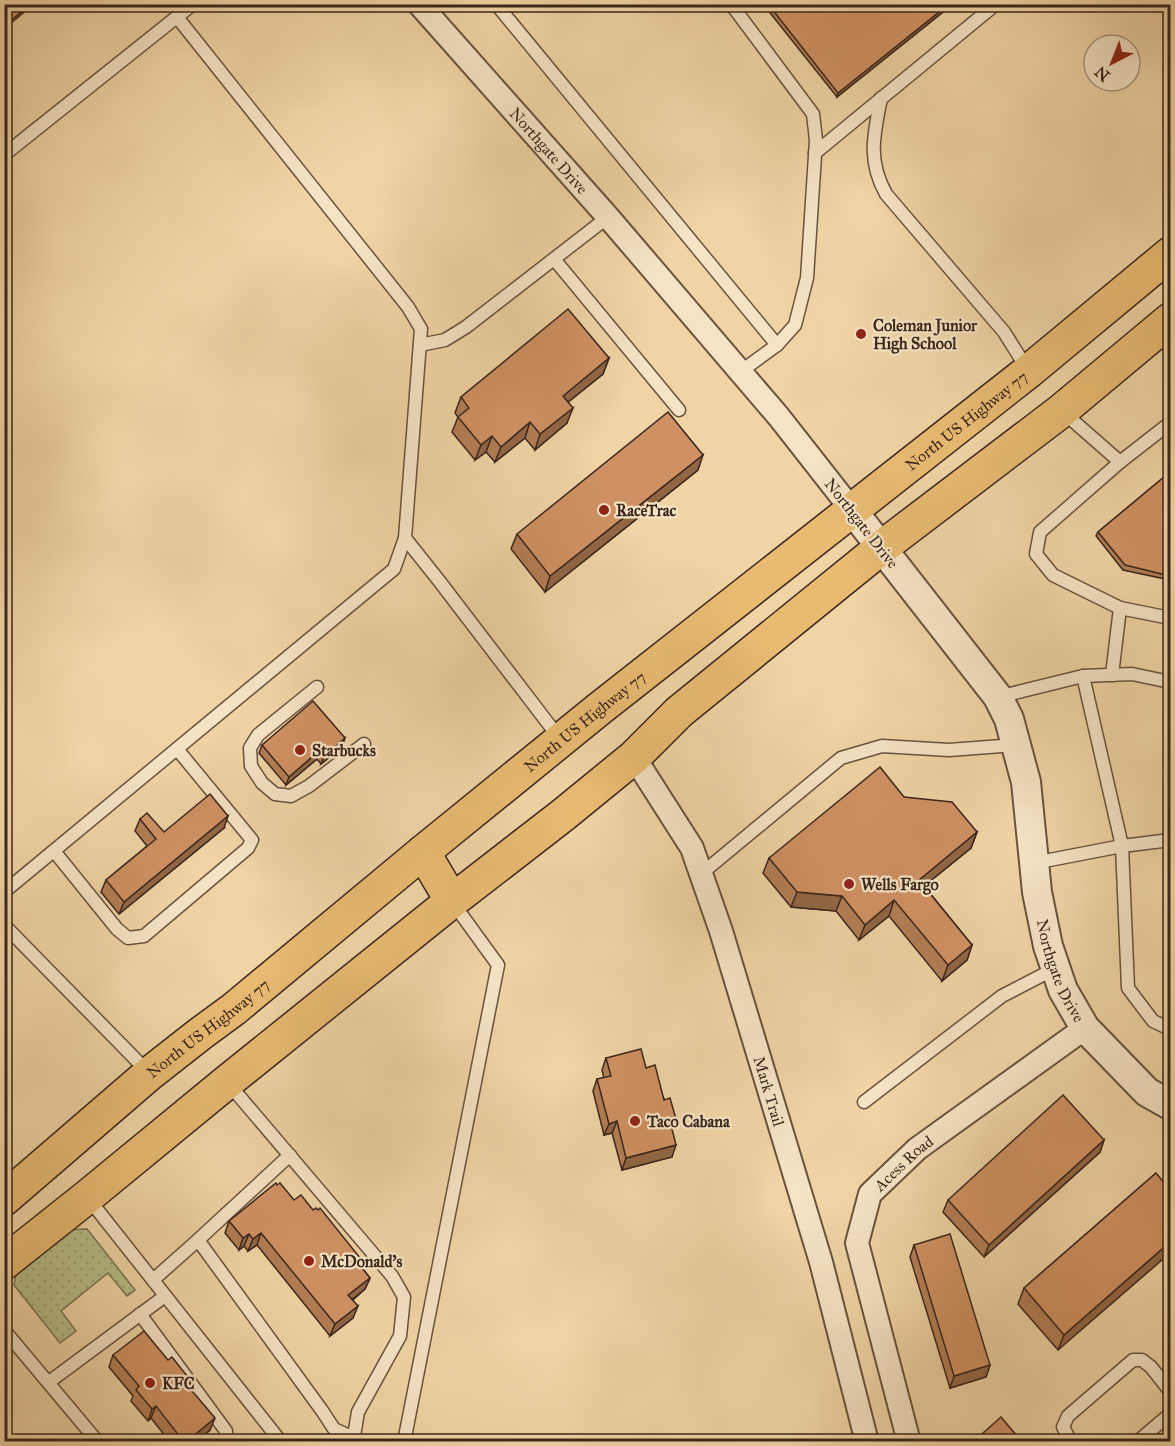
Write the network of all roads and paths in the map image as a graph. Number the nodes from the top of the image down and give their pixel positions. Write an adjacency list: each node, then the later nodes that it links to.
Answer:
1 (193, 4): 6 (lane)
2 (496, 4): 15 (lane)
3 (731, 4): 8 (lane)
4 (996, 4): 7 (lane)
5 (424, 6): 10 (street, Northgate Drive)
6 (177, 17): 9 (lane); 14 (lane)
7 (881, 98): 8 (lane); 16 (lane)
8 (815, 153): 15 (lane)
9 (4, 155)
10 (608, 217): 12 (lane); 17 (street, Northgate Drive)
11 (1170, 254): 16 (main road, North US Highway 77)
12 (554, 259): 14 (lane); 18 (lane)
13 (1170, 320): 19 (main road)
14 (420, 345): 23 (lane)
15 (777, 345): 17 (lane)
16 (1029, 371): 22 (main road, North US Highway 77)
17 (740, 372): 22 (street, Northgate Drive)
18 (679, 410)
19 (1061, 411): 21 (lane); 24 (main road)
20 (1170, 423): 21 (lane)
21 (1120, 462): 25 (lane)
22 (852, 510): 24 (street, Northgate Drive); 32 (main road, North US Highway 77)
23 (405, 538): 32 (lane); 35 (lane)
24 (881, 548): 31 (street, Northgate Drive); 36 (main road)
25 (1120, 608): 26 (lane); 27 (lane)
26 (1170, 618)
27 (1112, 675): 28 (lane); 29 (lane)
28 (1083, 676): 31 (lane); 38 (lane)
29 (1170, 682)
30 (317, 687): 33 (lane)
31 (998, 697): 34 (street, Northgate Drive)
32 (561, 740): 40 (main road, North US Highway 77)
33 (364, 744)
34 (1017, 745): 41 (street, Northgate Drive); 42 (lane)
35 (177, 749): 39 (lane); 39 (lane)
36 (633, 758): 42 (street, Mark Trail); 44 (main road)
37 (1170, 840): 38 (lane)
38 (1122, 846): 41 (lane); 48 (lane)
39 (54, 851): 43 (lane)
40 (423, 852): 44 (main road); 49 (main road, North US Highway 77)
41 (1034, 863): 46 (street, Northgate Drive)
42 (701, 874): 70 (street, Mark Trail)
43 (4, 892)
44 (452, 902): 50 (main road); 69 (lane)
45 (4, 925): 49 (lane)
46 (1056, 968): 47 (street, Northgate Drive); 51 (lane)
47 (1085, 1028): 52 (street, Northgate Drive); 71 (street, Acess Road)
48 (1170, 1029)
49 (150, 1074): 55 (main road, North US Highway 77)
50 (227, 1082): 53 (lane); 54 (main road)
51 (864, 1102)
52 (1170, 1105)
53 (290, 1155): 56 (lane); 65 (lane)
54 (87, 1197): 57 (main road); 58 (lane)
55 (4, 1199)
56 (198, 1240): 58 (lane); 65 (lane)
57 (4, 1263)
58 (153, 1280): 59 (lane)
59 (165, 1296): 60 (lane); 68 (lane)
60 (140, 1314): 62 (lane); 67 (lane)
61 (4, 1330): 62 (lane)
62 (49, 1382): 66 (lane)
63 (1170, 1391): 72 (lane)
64 (1170, 1414): 73 (lane)
65 (353, 1440)
66 (98, 1442)
67 (227, 1442)
68 (281, 1442)
69 (404, 1442)
70 (867, 1442)
71 (909, 1442)
72 (1071, 1442)
73 (1137, 1442)

